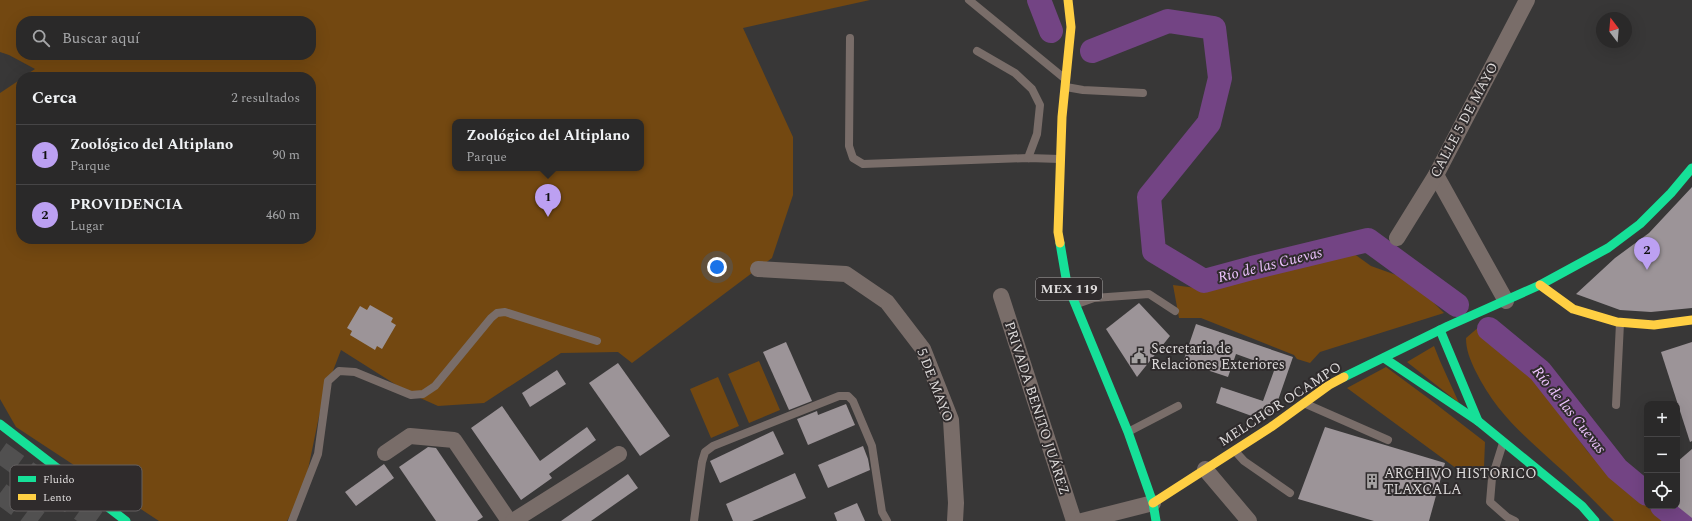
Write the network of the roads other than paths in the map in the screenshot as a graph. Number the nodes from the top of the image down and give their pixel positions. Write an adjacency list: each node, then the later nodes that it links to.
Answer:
1 (1068, 0): 6 (main road, MEX 119)
2 (1527, 0): 11 (street, CALLE 5 DE MAYO)
3 (973, 2): 6 (lane)
4 (850, 38): 8 (lane)
5 (977, 51): 8 (lane)
6 (1066, 83): 7 (lane); 9 (main road, MEX 119)
7 (1143, 94)
8 (1028, 158): 9 (lane)
9 (1061, 159): 17 (main road, MEX 119)
10 (1692, 168): 14 (main road, MELCHOR OCAMPO)
11 (1436, 175): 12 (street, CALLE 5 DE MAYO); 16 (street)
12 (1397, 238)
13 (758, 269): 47 (street, 5 DE MAYO)
14 (1540, 285): 16 (main road, MELCHOR OCAMPO); 20 (main road)
15 (1000, 296): 48 (street, PRIVADA BENITO JUÁREZ)
16 (1506, 301): 21 (main road, MELCHOR OCAMPO)
17 (1076, 305): 18 (lane); 29 (main road, MEX 119)
18 (1175, 312)
19 (1692, 320): 20 (main road)
20 (1620, 322): 25 (lane)
21 (1444, 328): 23 (main road, MELCHOR OCAMPO); 27 (main road)
22 (597, 341): 41 (lane)
23 (1384, 358): 24 (main road, MELCHOR OCAMPO); 27 (main road)
24 (1305, 403): 30 (lane); 32 (main road, MELCHOR OCAMPO)
25 (1616, 405)
26 (1178, 406): 29 (lane)
27 (1478, 421): 31 (main road)
28 (0, 424): 35 (main road)
29 (1128, 432): 38 (main road, MEX 119)
30 (1388, 440)
31 (1504, 442): 52 (lane); 53 (main road)
32 (1234, 450): 36 (main road, MELCHOR OCAMPO); 37 (lane)
33 (385, 453): 42 (street)
34 (619, 454): 43 (street)
35 (53, 465)
36 (1205, 469): 38 (main road, MELCHOR OCAMPO); 51 (street)
37 (1290, 492)
38 (1153, 503): 49 (street); 50 (main road, MEX 119)
39 (113, 511): 40 (main road)
40 (126, 521)
41 (292, 521)
42 (509, 521)
43 (512, 521)
44 (694, 521): 45 (lane)
45 (887, 521)
46 (946, 521): 47 (lane)
47 (955, 521)
48 (1074, 521)
49 (1082, 521)
50 (1156, 521)
51 (1249, 521)
52 (1515, 521)
53 (1594, 521)

